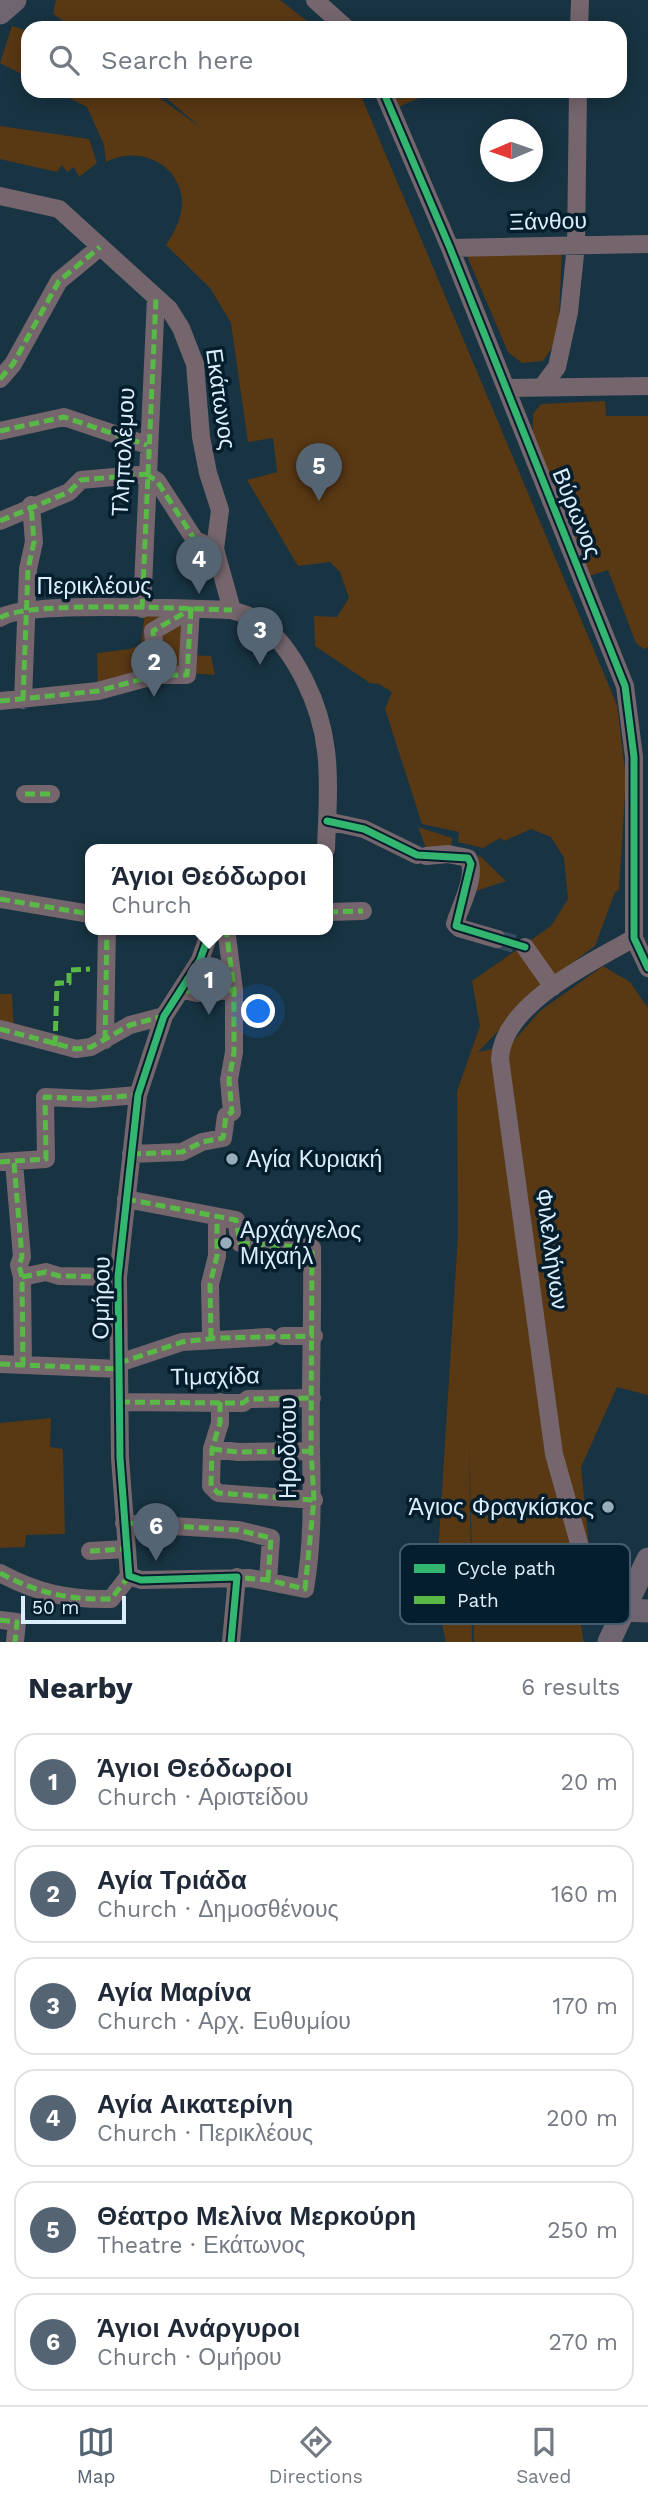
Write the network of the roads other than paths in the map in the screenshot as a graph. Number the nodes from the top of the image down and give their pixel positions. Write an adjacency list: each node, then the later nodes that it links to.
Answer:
1 (15, 0): 4 (main road)
2 (315, 0): 5 (street)
3 (580, 0): 6 (street)
4 (0, 13)
5 (338, 21)
6 (579, 21)
7 (386, 98): 13 (street, Βύρωνος)
8 (578, 98): 11 (street)
9 (0, 196): 12 (street, Εκάτωνος)
10 (648, 244): 11 (street, Ξάνθου)
11 (576, 245): 13 (street, Ξάνθου); 17 (street)
12 (100, 247): 14 (street, Εκάτωνος); 15 (street)
13 (450, 248): 18 (street, Βύρωνος)
14 (156, 297): 20 (street, Τληπολέμου); 24 (street, Εκάτωνος)
15 (0, 379)
16 (648, 386): 17 (street)
17 (542, 387): 18 (street)
18 (507, 388): 44 (street, Βύρωνος)
19 (0, 431): 20 (street)
20 (147, 445): 21 (street, Τληπολέμου)
21 (146, 474): 22 (street); 24 (street); 25 (street, Τληπολέμου)
22 (31, 505): 23 (street); 26 (street)
23 (1, 516)
24 (215, 549): 28 (street)
25 (142, 609): 26 (street, Περικλέους); 27 (street, Περικλέους)
26 (26, 610): 29 (street, Περικλέους); 31 (street)
27 (191, 610): 28 (street, Περικλέους); 30 (street); 30 (street)
28 (232, 610): 35 (street)
29 (0, 618)
30 (157, 675): 31 (street)
31 (23, 700): 32 (street)
32 (0, 701)
33 (25, 794): 34 (street)
34 (51, 794)
35 (327, 821): 36 (street); 45 (street)
36 (326, 844)
37 (0, 899): 40 (street)
38 (363, 911): 39 (street)
39 (333, 912)
40 (85, 913)
41 (107, 935): 53 (street)
42 (210, 935): 49 (street, Ομήρου)
43 (227, 935): 50 (street)
44 (634, 938): 47 (street, Βύρωνος); 48 (street, Φιλελλήνων)
45 (497, 939)
46 (525, 947): 48 (street)
47 (648, 968)
48 (550, 984): 73 (street, Φιλελλήνων)
49 (184, 990): 50 (street); 51 (street, Ομήρου)
50 (233, 990): 55 (street)
51 (164, 1016): 53 (street); 54 (street, Ομήρου)
52 (0, 1029): 53 (street)
53 (105, 1040)
54 (138, 1096): 55 (street, Ομήρου); 56 (street)
55 (131, 1154): 57 (street, Ομήρου)
56 (7, 1162): 59 (street)
57 (126, 1199): 58 (street); 60 (street, Ομήρου)
58 (216, 1217): 61 (street, Ηροδότου); 62 (street)
59 (22, 1277): 60 (street); 64 (street)
60 (118, 1277): 65 (street, Ομήρου)
61 (314, 1335): 62 (street); 66 (street, Ηροδότου)
62 (211, 1338): 65 (street)
63 (0, 1364): 64 (street)
64 (23, 1365): 65 (street)
65 (119, 1366): 67 (street, Ομήρου)
66 (312, 1398): 68 (street, Τιμαχίδα); 70 (street, Ηροδότου)
67 (120, 1402): 68 (street, Τιμαχίδα); 72 (street, Ομήρου)
68 (220, 1402): 69 (street)
69 (212, 1448): 70 (street); 71 (street)
70 (311, 1451): 71 (street, Ηροδότου)
71 (314, 1500): 80 (street, Ηροδότου)
72 (124, 1523): 74 (street, Ομήρου); 80 (street)
73 (579, 1544)
74 (126, 1549): 75 (street); 78 (street, Ομήρου)
75 (90, 1551)
76 (648, 1559): 81 (main road)
77 (0, 1573): 78 (street)
78 (129, 1576): 79 (street)
79 (237, 1577): 80 (street); 87 (street)
80 (268, 1580)
81 (630, 1596)
82 (630, 1610): 83 (main road)
83 (648, 1611)
84 (0, 1620): 86 (street)
85 (617, 1624): 88 (main road)
86 (15, 1642)
87 (231, 1642)
88 (609, 1642)

